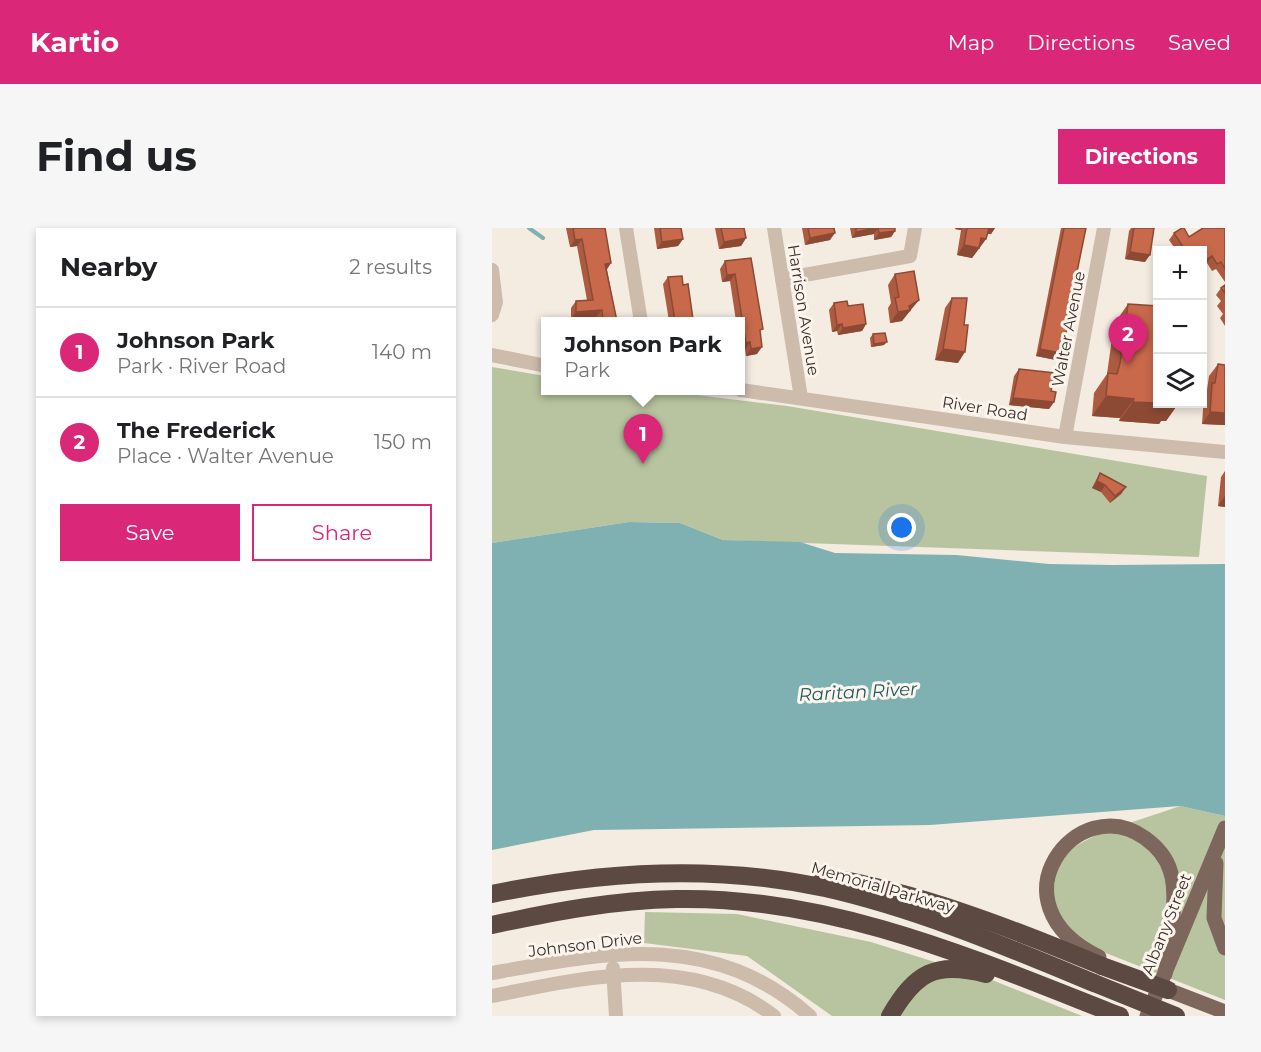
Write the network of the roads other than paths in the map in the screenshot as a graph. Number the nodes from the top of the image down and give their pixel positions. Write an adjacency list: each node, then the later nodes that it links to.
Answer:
1 (626, 228): 8 (street)
2 (774, 228): 6 (street, Harrison Avenue)
3 (915, 228): 6 (street)
4 (1104, 228): 13 (street, Walter Avenue)
5 (492, 273): 7 (street)
6 (782, 279): 12 (street, Harrison Avenue)
7 (492, 315)
8 (640, 317)
9 (492, 355): 10 (street)
10 (541, 365)
11 (745, 391): 12 (street, River Road)
12 (801, 398): 13 (street, River Road)
13 (1065, 437): 14 (street, River Road)
14 (1225, 452)
15 (1225, 828): 16 (main road, Albany Street)
16 (1218, 845): 20 (main road); 25 (main road, Albany Street)
17 (581, 879): 18 (highway, Memorial Parkway); 22 (highway); 35 (highway, Memorial Parkway, bridge)
18 (492, 894)
19 (492, 925): 26 (highway)
20 (1225, 948)
21 (612, 954): 23 (street, Johnson Drive); 24 (street); 32 (street, Johnson Drive)
22 (1103, 963): 25 (highway, bridge); 25 (main road)
23 (492, 974)
24 (613, 975): 27 (street); 30 (street); 31 (street)
25 (1167, 982): 28 (main road); 34 (main road, Albany Street)
26 (1040, 984): 29 (highway); 33 (highway)
27 (492, 996)
28 (1218, 1009)
29 (894, 1012)
30 (616, 1016)
31 (774, 1016)
32 (810, 1016)
33 (1120, 1016)
34 (1147, 1016)
35 (1176, 1016)

